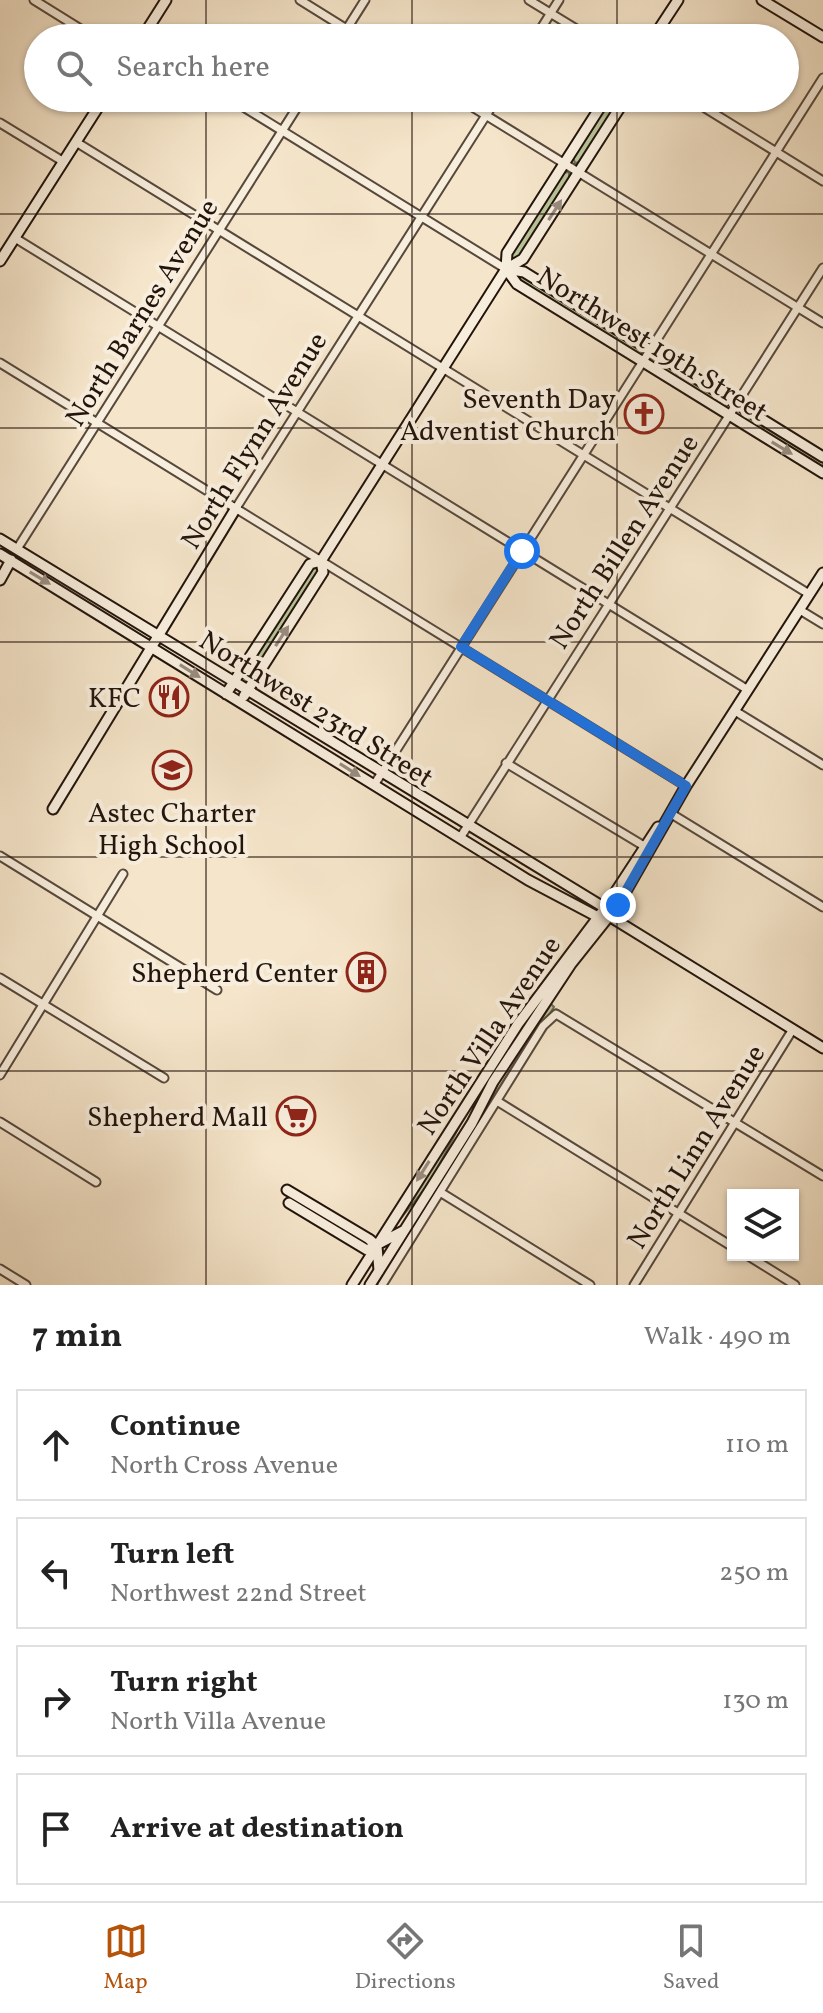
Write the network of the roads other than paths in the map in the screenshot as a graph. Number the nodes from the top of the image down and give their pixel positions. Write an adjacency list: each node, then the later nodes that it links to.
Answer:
1 (34, 0): 10 (street)
2 (166, 0): 11 (main road)
3 (300, 0): 12 (street)
4 (365, 0): 13 (street)
5 (529, 0): 9 (street)
6 (559, 0): 9 (street)
7 (678, 0): 16 (main road)
8 (762, 0): 17 (main road)
9 (551, 13): 14 (street); 15 (street)
10 (73, 24)
11 (151, 24)
12 (339, 24)
13 (350, 24)
14 (544, 24)
15 (569, 24)
16 (662, 24)
17 (823, 37)
18 (823, 78): 31 (street)
19 (95, 112): 30 (main road)
20 (251, 112): 29 (street, Northwest 19th Street)
21 (294, 112): 29 (street, North Barnes Avenue)
22 (481, 112): 27 (street)
23 (488, 112): 27 (street, North Flynn Avenue)
24 (597, 112): 33 (main road)
25 (617, 112): 34 (main road)
26 (712, 112): 31 (street)
27 (486, 115): 33 (street); 36 (street, North Flynn Avenue)
28 (0, 123): 32 (street)
29 (282, 131): 36 (street, Northwest 19th Street); 37 (street, North Barnes Avenue)
30 (76, 142): 32 (main road); 37 (street)
31 (776, 152): 35 (street); 39 (street)
32 (64, 162): 38 (main road)
33 (564, 163): 34 (street); 42 (main road)
34 (579, 172): 39 (street); 42 (main road, one-way to 34)
35 (823, 181)
36 (421, 216): 42 (street, Northwest 19th Street); 44 (street, North Flynn Avenue)
37 (219, 230): 44 (street); 46 (street, North Barnes Avenue)
38 (15, 238): 40 (main road); 46 (street)
39 (711, 254): 43 (street); 47 (street)
40 (0, 261)
41 (823, 268): 43 (street, North Billen Avenue)
42 (506, 269): 47 (main road, Northwest 19th Street); 48 (main road, Northwest 19th Street); 50 (main road)
43 (798, 308): 45 (street); 51 (street, North Billen Avenue)
44 (358, 316): 50 (street); 52 (street, North Flynn Avenue)
45 (823, 323)
46 (158, 326): 52 (street); 54 (street, North Barnes Avenue)
47 (650, 351): 48 (street); 51 (main road, Northwest 19th Street)
48 (642, 362): 53 (main road, Northwest 19th Street); 55 (street)
49 (0, 363): 54 (street)
50 (444, 368): 55 (street); 57 (main road)
51 (736, 404): 53 (street, North Billen Avenue); 56 (main road, Northwest 19th Street)
52 (297, 412): 57 (street); 60 (street, North Flynn Avenue)
53 (728, 416): 58 (main road, Northwest 19th Street, one-way to 58); 59 (street, North Billen Avenue)
54 (97, 422): 60 (street); 62 (street, North Barnes Avenue)
55 (584, 455): 59 (street); 63 (street)
56 (823, 457)
57 (382, 465): 63 (street); 67 (main road)
58 (823, 473)
59 (670, 507): 71 (street); 73 (street, North Billen Avenue)
60 (236, 508): 67 (street); 78 (main road, North Flynn Avenue)
61 (0, 541): 62 (main road, Northwest 23rd Street); 66 (main road)
62 (17, 549): 65 (main road, Northwest 23rd Street)
63 (522, 551): 73 (street); 80 (street)
64 (0, 554): 66 (main road, Northwest 23rd Street)
65 (30, 557): 66 (main road); 70 (main road, Northwest 23rd Street)
66 (11, 560): 69 (main road); 72 (main road, Northwest 23rd Street, one-way to 72)
67 (321, 561): 80 (street); 81 (main road); 83 (main road, one-way to 67)
68 (823, 573): 71 (main road, North Villa Avenue)
69 (0, 580)
70 (76, 584): 72 (main road); 74 (main road, Northwest 23rd Street)
71 (809, 594): 75 (main road, North Villa Avenue)
72 (68, 596): 76 (main road, Northwest 23rd Street)
73 (608, 603): 82 (street); 85 (street, North Billen Avenue)
74 (110, 606): 76 (main road); 78 (main road, Northwest 23rd Street)
75 (800, 610): 77 (street); 82 (main road, North Villa Avenue)
76 (104, 617): 79 (main road, Northwest 23rd Street)
77 (823, 624)
78 (156, 634): 79 (main road, North Flynn Avenue); 81 (main road, Northwest 23rd Street)
79 (153, 647): 84 (main road, Northwest 23rd Street, one-way to 84); 96 (main road, North Flynn Avenue)
80 (461, 647): 85 (street); 92 (street)
81 (233, 683): 83 (main road, Northwest 23rd Street); 84 (main road)
82 (748, 690): 87 (main road, North Villa Avenue)
83 (247, 691): 86 (main road); 88 (main road, Northwest 23rd Street)
84 (226, 694): 86 (main road, Northwest 23rd Street)
85 (547, 700): 90 (street, North Billen Avenue); 94 (street)
86 (240, 702): 89 (main road, Northwest 23rd Street)
87 (735, 711): 91 (street); 94 (main road, North Villa Avenue)
88 (303, 726): 89 (main road); 92 (main road, Northwest 23rd Street)
89 (297, 737): 93 (main road, Northwest 23rd Street, one-way to 93)
90 (506, 763): 100 (street, North Billen Avenue); 102 (street)
91 (823, 765)
92 (381, 774): 93 (street); 95 (main road, Northwest 23rd Street)
93 (374, 785): 99 (main road, Northwest 23rd Street)
94 (686, 786): 97 (main road, North Villa Avenue)
95 (416, 795): 98 (main road, Northwest 23rd Street); 99 (main road)
96 (53, 809)
97 (669, 814): 102 (main road, North Villa Avenue); 111 (street); 112 (main road, North Villa Avenue)
98 (452, 818): 99 (main road); 100 (main road, Northwest 23rd Street)
99 (433, 822): 101 (main road, Northwest 23rd Street)
100 (467, 826): 101 (street, North Billen Avenue); 103 (main road, Northwest 23rd Street)
101 (460, 838): 105 (main road, Northwest 23rd Street)
102 (644, 846): 112 (main road, North Villa Avenue)
103 (502, 847): 105 (main road); 106 (main road, Northwest 23rd Street)
104 (0, 856): 113 (street)
105 (495, 859): 108 (main road, Northwest 23rd Street)
106 (535, 867): 108 (main road); 109 (main road, Northwest 23rd Street)
107 (123, 874): 113 (street)
108 (528, 880): 110 (main road, Northwest 23rd Street)
109 (565, 884): 110 (main road); 112 (main road, Northwest 23rd Street)
110 (558, 896): 112 (main road, Northwest 23rd Street)
111 (823, 907)
112 (604, 914): 117 (main road, Northwest 23rd Street); 121 (main road, North Villa Avenue); 123 (main road, North Villa Avenue)
113 (99, 917): 115 (street); 116 (street)
114 (0, 978): 116 (street)
115 (217, 990)
116 (44, 1005): 119 (street); 120 (street)
117 (793, 1029): 118 (main road, Northwest 23rd Street); 125 (street, North Linn Avenue)
118 (823, 1048)
119 (0, 1075)
120 (164, 1078)
121 (493, 1082): 123 (main road); 126 (main road, North Villa Avenue)
122 (497, 1101): 125 (street, North Villa Avenue); 130 (street, North Villa Avenue); 132 (street)
123 (468, 1102): 126 (main road); 135 (main road, North Villa Avenue, one-way to 135)
124 (0, 1122): 128 (street)
125 (736, 1122): 127 (street); 132 (street, North Linn Avenue)
126 (472, 1123): 133 (main road, North Villa Avenue)
127 (823, 1176)
128 (96, 1182)
129 (287, 1190): 135 (main road)
130 (440, 1192): 142 (street, North Villa Avenue); 143 (street)
131 (289, 1203): 135 (main road)
132 (679, 1213): 134 (street); 144 (street, North Linn Avenue)
133 (404, 1231): 135 (main road); 138 (main road, North Villa Avenue)
134 (727, 1243)
135 (377, 1246): 138 (main road); 140 (main road, North Villa Avenue)
136 (757, 1261): 145 (street)
137 (0, 1269): 139 (street)
138 (379, 1271): 141 (main road, North Villa Avenue)
139 (26, 1285)
140 (352, 1285)
141 (370, 1285)
142 (383, 1285)
143 (590, 1285)
144 (634, 1285)
145 (795, 1285)

